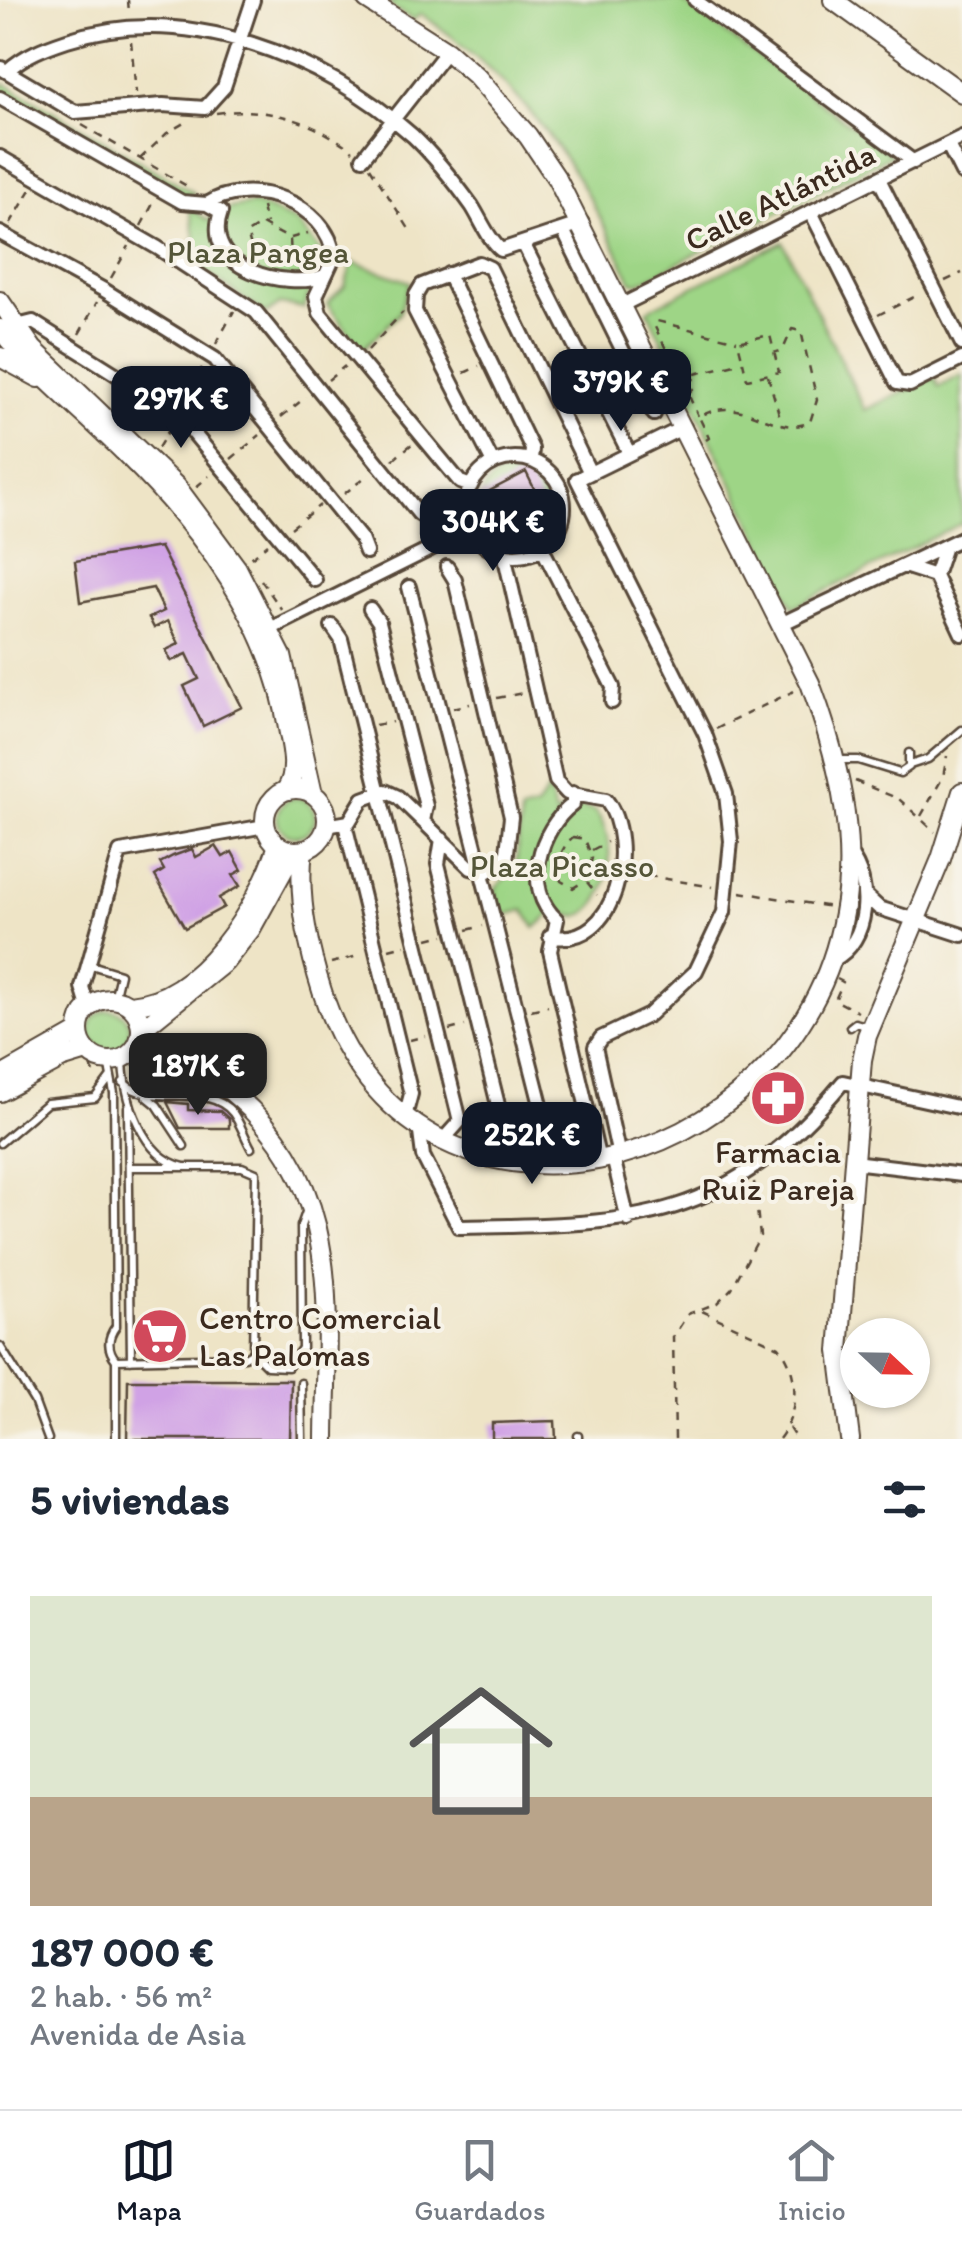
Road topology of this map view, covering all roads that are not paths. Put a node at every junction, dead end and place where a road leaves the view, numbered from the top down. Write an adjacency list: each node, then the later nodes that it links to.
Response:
1 (252, 0): 5 (street)
2 (367, 0): 6 (street)
3 (695, 0): 15 (street)
4 (834, 0): 8 (street)
5 (241, 40): 7 (street); 7 (street); 10 (street)
6 (447, 51): 10 (street); 20 (street)
7 (4, 69)
8 (962, 93)
9 (0, 98): 18 (street)
10 (392, 120): 14 (street); 23 (street)
11 (962, 137): 12 (street, Calle Atlántida)
12 (948, 144): 15 (street, Calle Atlántida); 16 (street)
13 (0, 156): 42 (street)
14 (363, 158)
15 (914, 162): 17 (street, Calle Atlántida)
16 (962, 173)
17 (879, 179): 19 (street, Calle Atlántida); 29 (street)
18 (207, 204): 25 (street); 25 (street)
19 (811, 212): 27 (street, Calle Atlántida); 31 (street)
20 (582, 223): 21 (street); 27 (street)
21 (564, 230): 23 (street); 33 (street)
22 (2, 233): 47 (street)
23 (524, 245): 35 (street)
24 (448, 274): 36 (street); 37 (street); 39 (street)
25 (328, 275): 40 (street)
26 (0, 301): 28 (street)
27 (622, 305): 34 (street)
28 (8, 328): 32 (street); 52 (street); 57 (street)
29 (962, 344)
30 (0, 357): 32 (street)
31 (962, 359)
32 (43, 380): 64 (street)
33 (654, 414)
34 (692, 422): 35 (street); 55 (street)
35 (629, 453): 39 (street)
36 (531, 460): 37 (street); 38 (street)
37 (493, 463): 40 (street)
38 (548, 470): 39 (street); 41 (street)
39 (584, 476): 41 (street); 106 (street)
40 (471, 486): 43 (street)
41 (564, 513): 46 (street)
42 (432, 521)
43 (472, 529): 48 (street); 57 (street)
44 (962, 538): 45 (street)
45 (945, 546): 49 (street); 51 (street)
46 (542, 548): 48 (street); 59 (street)
47 (366, 552)
48 (504, 554): 67 (street)
49 (904, 566): 51 (street); 55 (street)
50 (448, 567): 75 (street)
51 (935, 576): 58 (street)
52 (315, 580)
53 (409, 587): 75 (street)
54 (370, 609): 69 (street)
55 (780, 624): 63 (street)
56 (332, 626): 65 (street)
57 (270, 629): 68 (street)
58 (962, 634)
59 (612, 702)
60 (960, 733): 62 (lane)
61 (909, 753): 62 (lane)
62 (910, 765): 63 (lane)
63 (838, 768): 74 (street)
64 (286, 790): 68 (street); 71 (street)
65 (378, 792): 69 (street); 70 (street); 102 (street)
66 (962, 792): 81 (street)
67 (572, 793): 83 (street); 83 (street)
68 (312, 794): 70 (street)
69 (423, 821): 72 (street)
70 (336, 825): 73 (street); 101 (street)
71 (265, 826): 73 (street); 84 (street)
72 (442, 839): 75 (street); 107 (street)
73 (291, 848): 76 (street); 78 (street); 86 (street)
74 (847, 850): 77 (street); 85 (street)
75 (483, 872): 109 (street)
76 (275, 886): 78 (street); 91 (street)
77 (864, 892): 79 (street); 80 (street)
78 (303, 900): 101 (street)
79 (879, 908): 80 (street); 81 (street)
80 (862, 918): 85 (street)
81 (914, 920): 82 (street); 88 (street)
82 (962, 935)
83 (550, 936): 106 (street)
84 (88, 964): 86 (lane); 87 (street)
85 (830, 967): 106 (street)
86 (122, 1002): 87 (street); 91 (street)
87 (88, 1007): 90 (street)
88 (872, 1024): 89 (lane); 96 (street)
89 (850, 1027)
90 (79, 1032): 92 (street); 94 (street)
91 (140, 1036): 93 (street); 115 (street)
92 (86, 1051): 93 (street); 97 (street)
93 (114, 1065): 95 (lane); 103 (lane); 113 (lane)
94 (0, 1078)
95 (123, 1082): 98 (lane); 99 (lane)
96 (859, 1083): 100 (street); 108 (street); 116 (street)
97 (0, 1092)
98 (140, 1094): 104 (lane); 105 (lane)
99 (128, 1107): 110 (lane); 111 (lane)
100 (962, 1108)
101 (412, 1119): 102 (street); 116 (street)
102 (443, 1140): 107 (street)
103 (0, 1143)
104 (184, 1146)
105 (251, 1148)
106 (610, 1157): 109 (street); 116 (street)
107 (512, 1162): 109 (street)
108 (853, 1162): 112 (street); 128 (street)
109 (556, 1164)
110 (130, 1168): 111 (lane); 114 (lane)
111 (185, 1168): 120 (lane)
112 (962, 1175)
113 (115, 1196): 114 (lane); 117 (lane)
114 (130, 1196): 118 (lane)
115 (310, 1202): 120 (lane); 127 (street)
116 (628, 1220)
117 (116, 1282): 118 (lane); 121 (lane)
118 (130, 1282): 122 (lane)
119 (0, 1346): 124 (lane)
120 (253, 1352): 122 (lane)
121 (116, 1360): 122 (lane); 125 (lane)
122 (130, 1360)
123 (301, 1383): 126 (lane)
124 (48, 1439)
125 (116, 1439)
126 (302, 1439)
127 (325, 1439)
128 (850, 1439)

